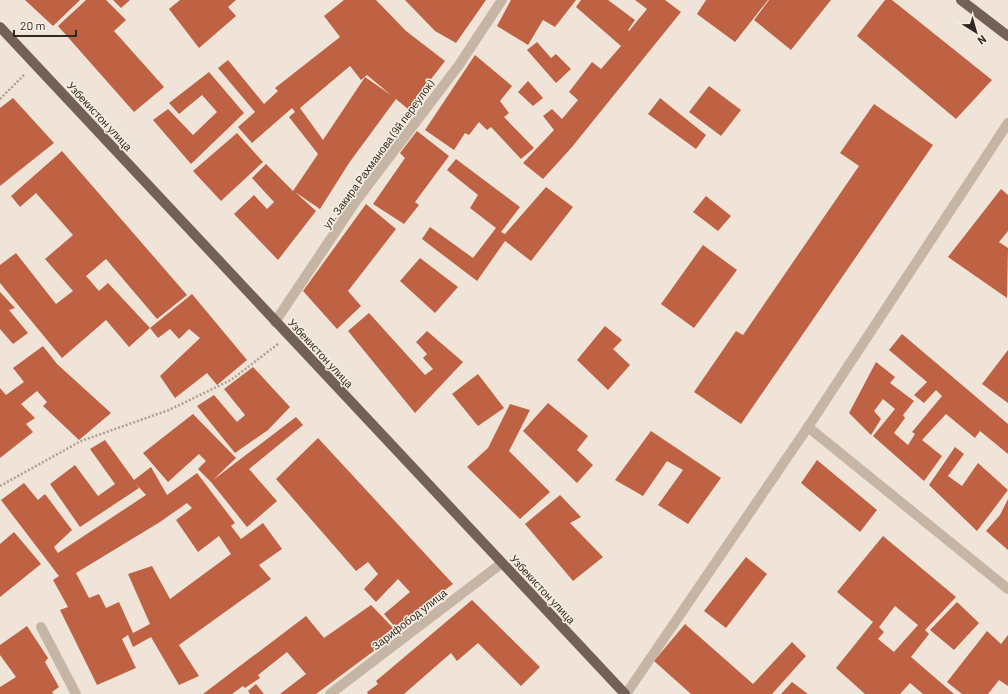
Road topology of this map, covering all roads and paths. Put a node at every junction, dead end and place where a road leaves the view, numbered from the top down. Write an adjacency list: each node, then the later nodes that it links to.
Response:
1 (502, 0): 8 (street, ул. Закира Рахманова (9й переулок))
2 (961, 0): 4 (main road)
3 (0, 27): 5 (main road, Узбекистон улица)
4 (1008, 36)
5 (35, 63): 6 (path); 8 (main road, Узбекистон улица)
6 (0, 99)
7 (1008, 123): 10 (street)
8 (275, 322): 9 (main road, Узбекистон улица)
9 (288, 336): 11 (path); 12 (main road, Узбекистон улица)
10 (808, 427): 13 (street); 17 (street)
11 (0, 486)
12 (502, 562): 16 (street, Зарифобод улица); 17 (main road, Узбекистон улица)
13 (1008, 589)
14 (41, 627): 15 (street)
15 (76, 694)
16 (330, 694)
17 (626, 694)

